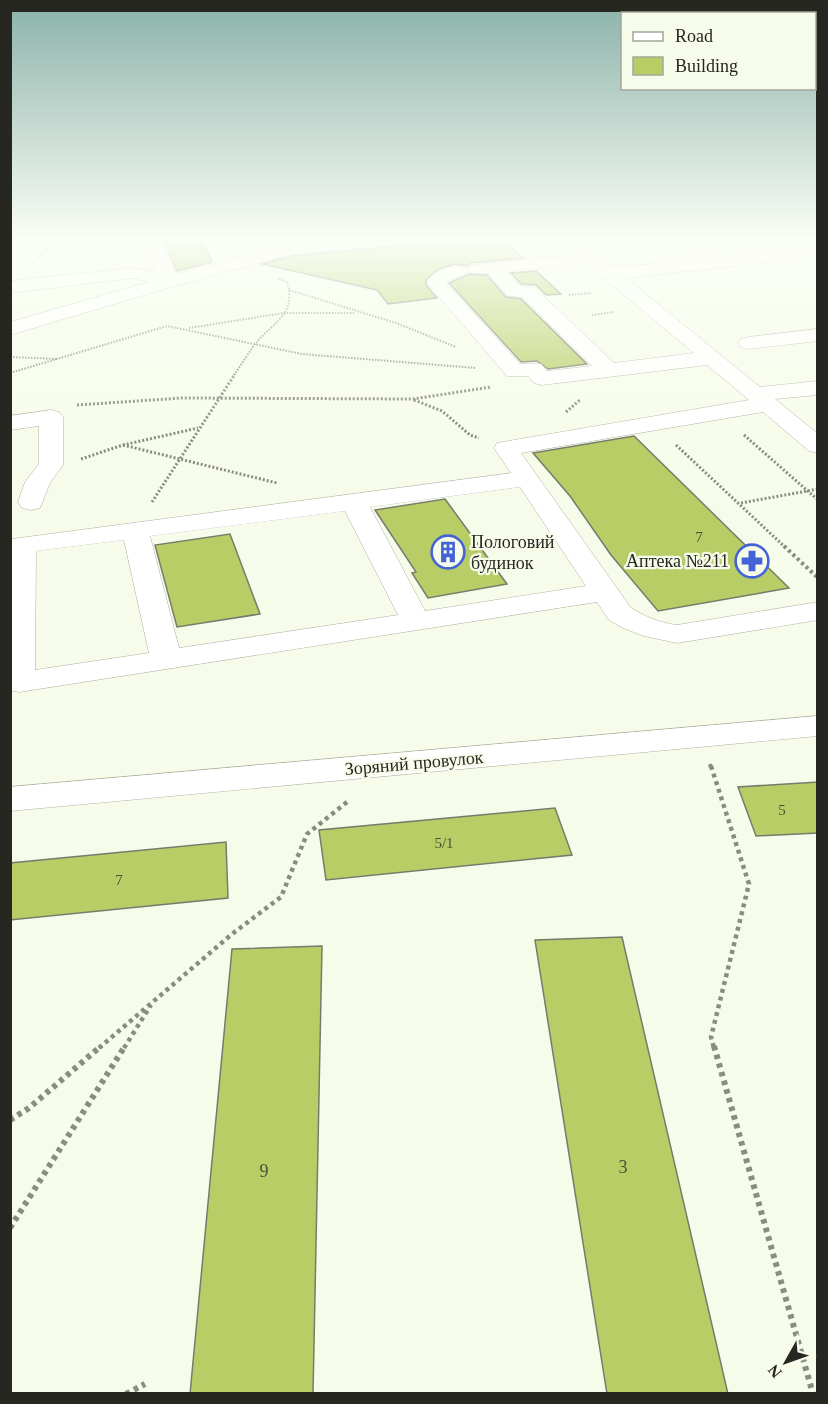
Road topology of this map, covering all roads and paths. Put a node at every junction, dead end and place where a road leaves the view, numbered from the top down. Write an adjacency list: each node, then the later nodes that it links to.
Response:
1 (94, 305): 11 (street)
2 (287, 305): 8 (path)
3 (336, 305): 9 (path)
4 (455, 305): 21 (street)
5 (542, 305): 10 (street)
6 (646, 305): 18 (street)
7 (624, 311): 10 (path)
8 (284, 313): 9 (path); 12 (path); 14 (path)
9 (358, 313): 16 (path)
10 (558, 320): 20 (street)
11 (10, 329)
12 (185, 329): 14 (path); 19 (path)
13 (818, 335): 15 (street)
14 (256, 343): 21 (path); 25 (path)
15 (748, 344)
16 (461, 349)
17 (11, 356): 19 (path)
18 (709, 358): 20 (street); 27 (street)
19 (64, 359): 22 (path)
20 (609, 370): 23 (street)
21 (515, 371): 23 (street)
22 (10, 373)
23 (542, 378): 26 (path)
24 (818, 388): 27 (street)
25 (218, 399): 26 (path); 28 (path); 31 (path)
26 (413, 399): 34 (path)
27 (761, 399): 30 (street); 33 (street)
28 (68, 406)
29 (10, 423): 36 (street)
30 (653, 423): 34 (street); 42 (path)
31 (198, 428): 32 (path); 35 (path)
32 (123, 446): 35 (path); 36 (path)
33 (818, 446)
34 (506, 448): 37 (street)
35 (179, 459): 38 (path); 43 (path)
36 (47, 471): 41 (street)
37 (527, 479): 40 (street); 46 (street)
38 (277, 483)
39 (818, 489): 42 (path)
40 (354, 502): 43 (street); 48 (street)
41 (21, 503): 44 (street)
42 (740, 503): 45 (path)
43 (135, 530): 44 (street); 49 (street)
44 (21, 556): 50 (street)
45 (818, 578)
46 (605, 592): 47 (street); 48 (street)
47 (818, 611)
48 (416, 621): 49 (street)
49 (166, 659): 50 (street)
50 (15, 683)
51 (818, 726): 52 (street, Зоряний провулок)
52 (701, 738): 53 (street, Зоряний провулок); 60 (path)
53 (10, 800)
54 (347, 802): 55 (path)
55 (153, 1002): 56 (path); 57 (path)
56 (10, 1120)
57 (10, 1228)
58 (145, 1384): 59 (path)
59 (126, 1394)
60 (813, 1394)

